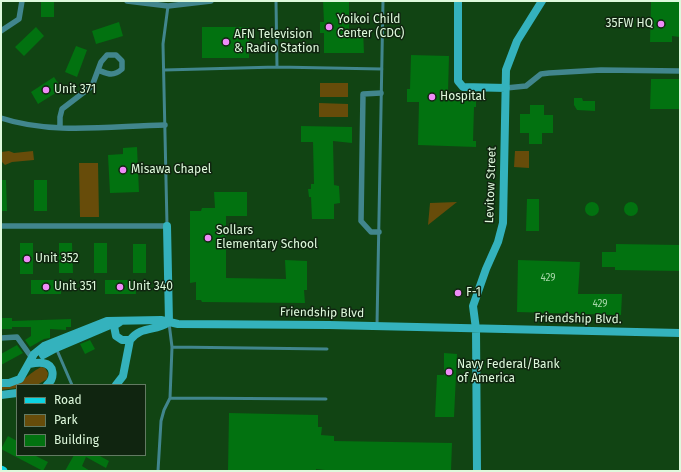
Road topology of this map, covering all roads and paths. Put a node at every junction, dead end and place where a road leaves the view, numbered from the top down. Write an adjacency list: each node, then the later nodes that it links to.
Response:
1 (22, 1): 9 (street)
2 (127, 1): 8 (street)
3 (211, 1): 8 (street)
4 (276, 1): 10 (lane)
5 (383, 1): 11 (lane)
6 (458, 1): 15 (street)
7 (542, 1): 15 (street, Levitow Street)
8 (168, 6): 13 (lane)
9 (1, 31)
10 (277, 67): 11 (lane); 13 (lane)
11 (382, 69): 16 (lane)
12 (98, 70): 12 (street); 19 (street)
13 (164, 70): 18 (lane)
14 (680, 71): 15 (street)
15 (506, 88): 26 (street, Levitow Street)
16 (381, 93): 22 (lane); 22 (street)
17 (1, 118): 19 (street)
18 (165, 125): 19 (street); 21 (lane)
19 (60, 128)
20 (1, 226): 21 (street)
21 (167, 226): 24 (street)
22 (379, 232): 25 (lane)
23 (120, 322): 24 (street, Friendship Blvd); 29 (street); 30 (street); 30 (street)
24 (169, 322): 25 (street, Friendship Blvd); 29 (street); 31 (lane)
25 (377, 326): 26 (street, Friendship Blvd)
26 (476, 328): 27 (street, Friendship Blvd.); 44 (street, Levitow Street)
27 (680, 333)
28 (1, 338): 34 (street)
29 (130, 340): 38 (street)
30 (55, 345): 33 (street); 34 (street); 37 (lane)
31 (172, 347): 32 (lane); 41 (lane)
32 (327, 349)
33 (43, 355)
34 (31, 361): 35 (street); 36 (street)
35 (1, 383)
36 (48, 384)
37 (72, 384)
38 (117, 384)
39 (16, 392): 40 (street)
40 (1, 395)
41 (170, 398): 42 (lane); 43 (lane)
42 (326, 399)
43 (158, 471)
44 (477, 471)

